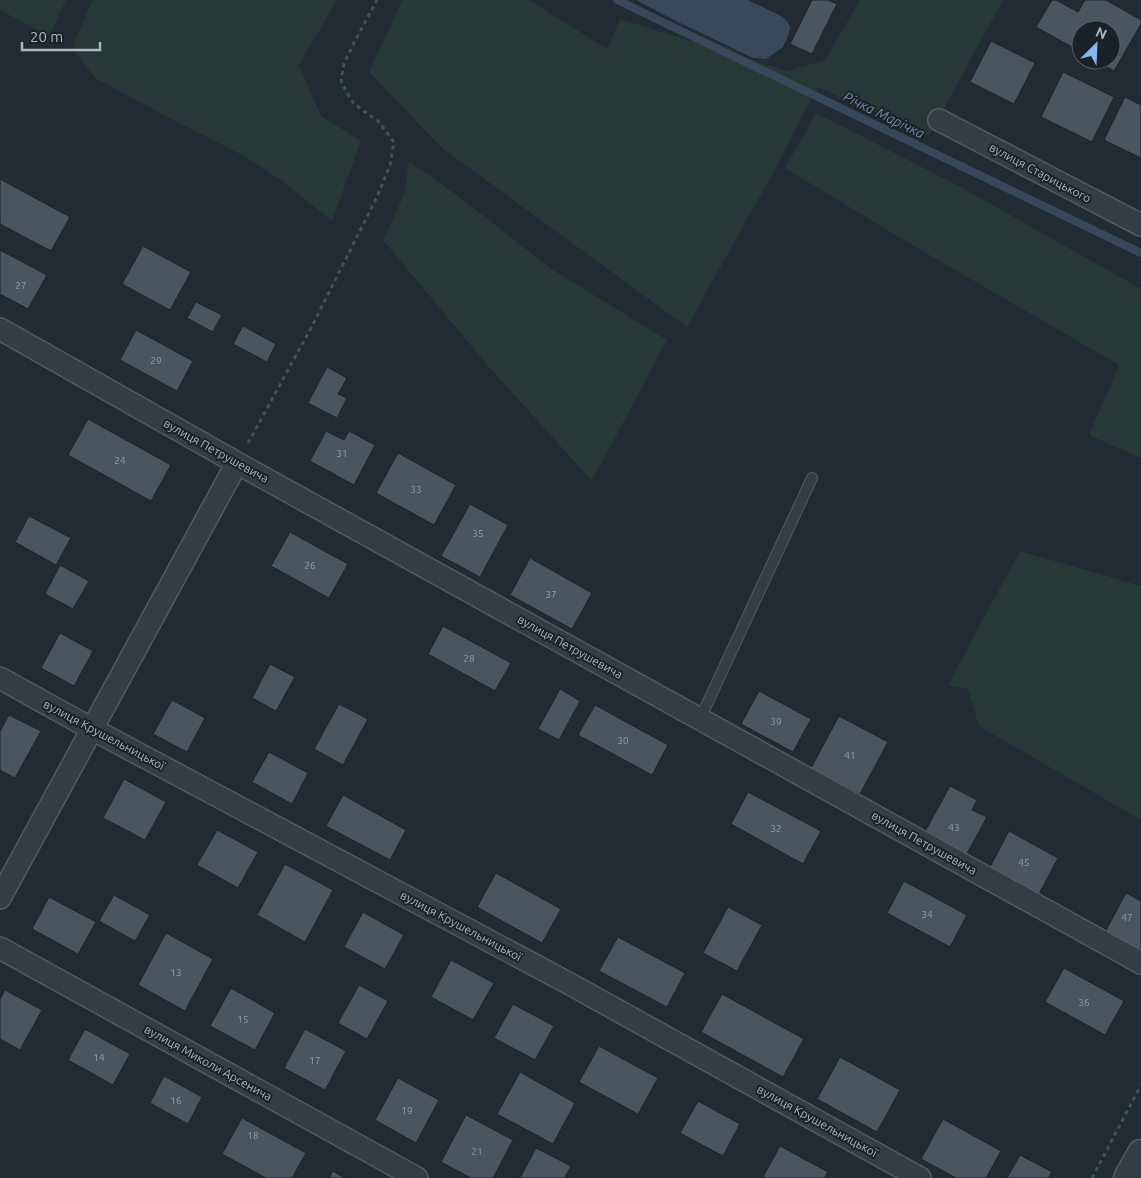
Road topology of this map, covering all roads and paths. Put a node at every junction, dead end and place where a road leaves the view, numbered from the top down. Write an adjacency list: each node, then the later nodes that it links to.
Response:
1 (377, 0): 5 (path)
2 (939, 120): 3 (street, вулиця Старицького)
3 (1141, 225)
4 (0, 330): 5 (street, вулиця Петрушевича)
5 (237, 463): 8 (street, вулиця Петрушевича); 9 (street)
6 (812, 478): 8 (lane)
7 (0, 678): 9 (street, вулиця Крушельницької)
8 (700, 719): 12 (street, вулиця Петрушевича)
9 (92, 729): 10 (street); 16 (street, вулиця Крушельницької)
10 (0, 898)
11 (0, 948): 15 (street, вулиця Миколи Арсенича)
12 (1141, 963)
13 (1141, 1085): 17 (path)
14 (1141, 1153): 18 (street)
15 (417, 1178)
16 (920, 1178)
17 (1092, 1178)
18 (1127, 1178)

